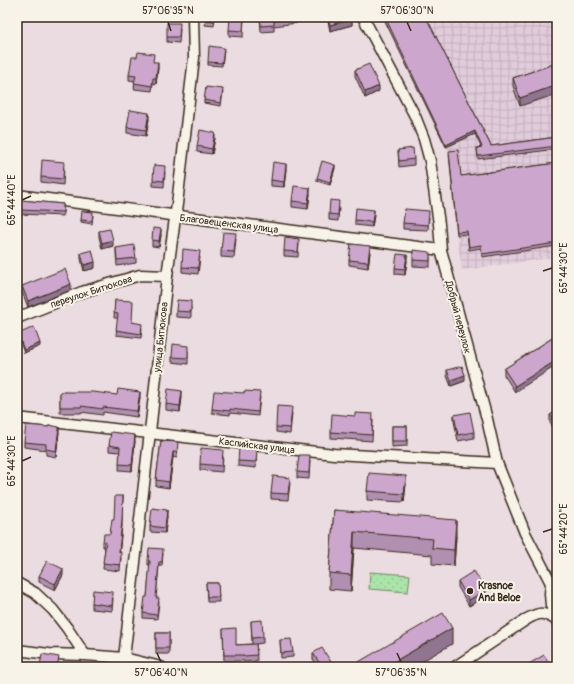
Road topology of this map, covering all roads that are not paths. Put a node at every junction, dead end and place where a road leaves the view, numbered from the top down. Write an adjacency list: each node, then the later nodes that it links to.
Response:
1 (193, 17): 4 (street, улица Битюкова)
2 (363, 17): 5 (street, Добрый переулок)
3 (17, 195): 4 (street, Благовещенская улица)
4 (175, 216): 5 (street, Благовещенская улица); 6 (street, улица Битюкова)
5 (441, 250): 10 (street, Добрый переулок)
6 (167, 276): 7 (street, переулок Битюкова); 9 (street, улица Битюкова)
7 (17, 318)
8 (17, 418): 9 (street, Каспийская улица)
9 (150, 432): 10 (street, Каспийская улица); 15 (street, улица Битюкова)
10 (497, 463): 12 (street, Добрый переулок)
11 (17, 583): 14 (street)
12 (556, 620): 17 (street)
13 (17, 650): 14 (street)
14 (85, 655): 15 (street)
15 (124, 658): 16 (street)
16 (161, 667)
17 (456, 667)

